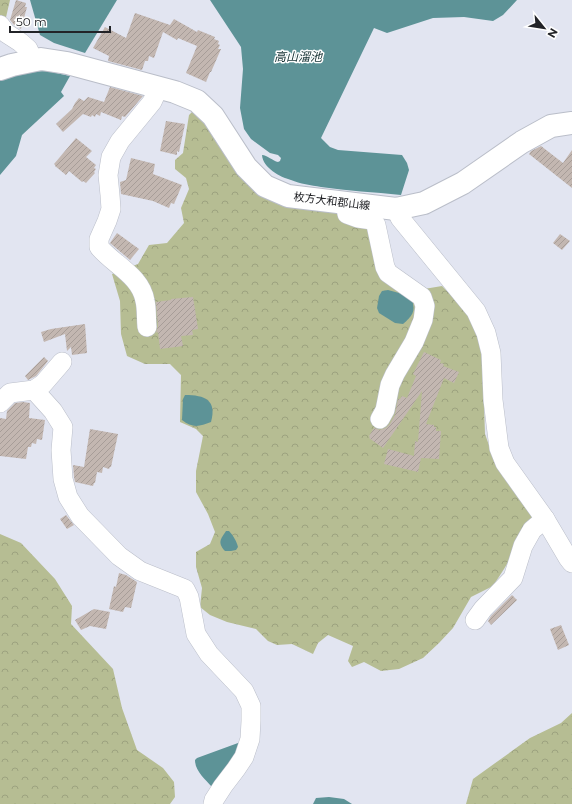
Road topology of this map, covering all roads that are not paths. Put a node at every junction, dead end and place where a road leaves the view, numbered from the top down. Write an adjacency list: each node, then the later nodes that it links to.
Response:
1 (0, 25): 2 (street)
2 (33, 60): 3 (main road, 枚方大和郡山線); 4 (main road, 枚方大和郡山線)
3 (0, 69)
4 (160, 88): 6 (main road, 枚方大和郡山線); 8 (street)
5 (572, 122): 7 (main road, 枚方大和郡山線)
6 (345, 203): 7 (main road, 枚方大和郡山線); 12 (street)
7 (396, 209): 13 (street)
8 (147, 326)
9 (62, 362): 10 (street)
10 (34, 390): 11 (street); 16 (street)
11 (0, 403)
12 (380, 419)
13 (545, 519): 14 (street); 15 (street)
14 (572, 563)
15 (475, 620)
16 (213, 804)

